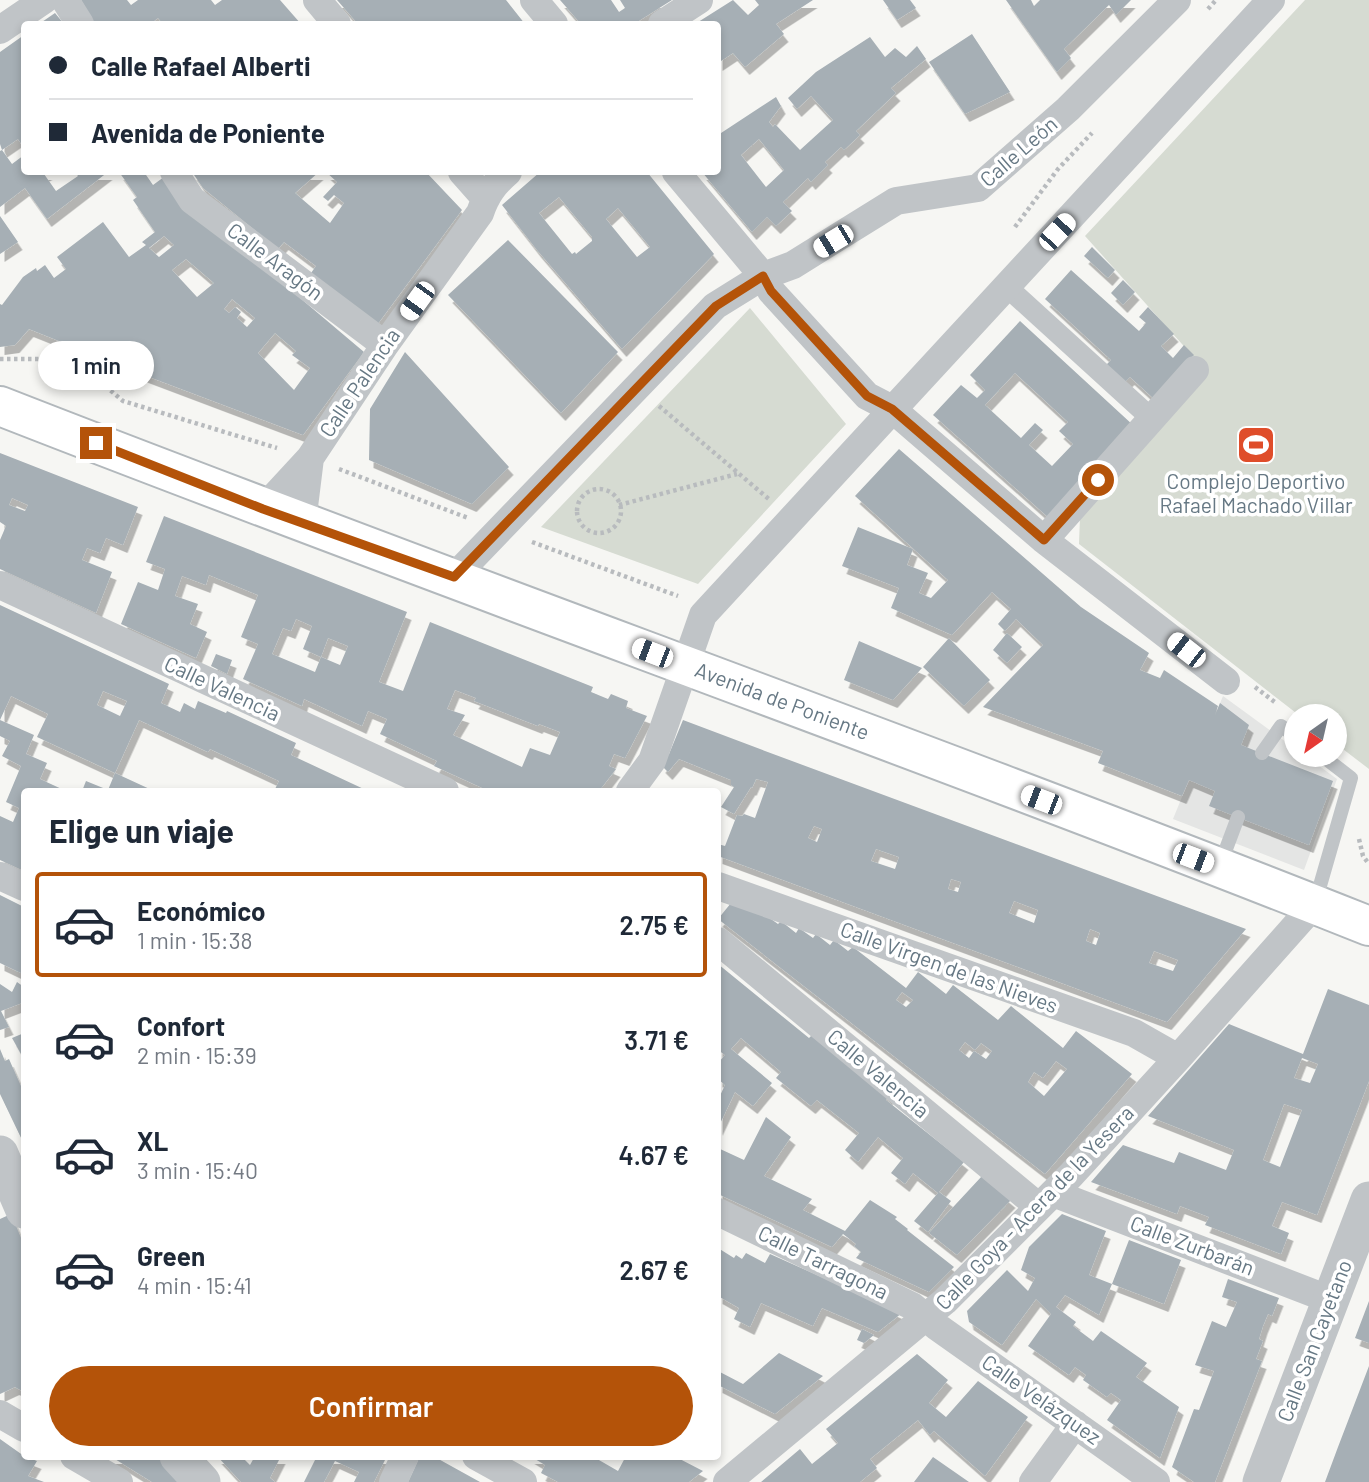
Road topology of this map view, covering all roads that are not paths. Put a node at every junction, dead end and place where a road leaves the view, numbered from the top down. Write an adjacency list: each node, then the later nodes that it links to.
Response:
1 (44, 0): 12 (street)
2 (65, 0): 8 (street)
3 (317, 0): 9 (street)
4 (534, 0): 10 (street)
5 (699, 0): 11 (street)
6 (1177, 0): 18 (street, Calle León)
7 (1270, 0): 19 (street)
8 (78, 21)
9 (334, 21)
10 (552, 21)
11 (667, 21)
12 (0, 30)
13 (176, 175): 20 (street, Calle Aragón)
14 (465, 175): 17 (street)
15 (504, 175): 17 (street, Calle Palencia)
16 (679, 175): 18 (street)
17 (485, 198): 20 (street, Calle Palencia)
18 (763, 276): 23 (street); 29 (street, Calle León)
19 (1006, 286): 23 (street); 24 (street)
20 (385, 345): 25 (street, Calle Palencia)
21 (1195, 370): 24 (street)
22 (0, 406): 26 (main road, Avenida de Poniente)
23 (892, 409): 28 (street); 31 (street)
24 (1152, 419): 28 (street)
25 (310, 458): 26 (street, Calle Palencia); 27 (street, Calle Palencia)
26 (263, 509): 27 (main road, Avenida de Poniente)
27 (302, 523): 29 (main road, Avenida de Poniente)
28 (1044, 540): 32 (street)
29 (454, 577): 31 (main road, Avenida de Poniente)
30 (0, 585): 36 (street, Calle Valencia)
31 (687, 666): 37 (street); 39 (main road, Avenida de Poniente)
32 (1226, 681)
33 (1284, 728): 34 (lane)
34 (1262, 753)
35 (1337, 767): 43 (lane)
36 (439, 788)
37 (632, 788)
38 (1238, 817): 39 (lane)
39 (1219, 868): 43 (main road, Avenida de Poniente)
40 (0, 876): 41 (street)
41 (21, 886)
42 (721, 887): 46 (street, Calle Virgen de las Nieves)
43 (1314, 905): 44 (main road, Avenida de Poniente); 46 (street, Calle Goya - Acera de la Yesera)
44 (1369, 926)
45 (721, 943): 48 (street, Calle Valencia)
46 (1178, 1058): 48 (street, Calle Goya - Acera de la Yesera)
47 (0, 1154): 50 (street)
48 (1046, 1200): 53 (street, Calle Zurbarán); 54 (street, Calle Goya - Acera de la Yesera)
49 (1369, 1200): 52 (street, Calle San Cayetano)
50 (21, 1203)
51 (721, 1213): 54 (street, Calle Tarragona)
52 (1358, 1262): 53 (street, Calle San Cayetano)
53 (1331, 1300): 70 (street, Calle San Cayetano)
54 (927, 1319): 56 (street, Calle Velázquez); 67 (street, Calle Goya - Acera de la Yesera)
55 (0, 1414): 57 (street)
56 (1075, 1424): 62 (street, Calle Velázquez); 68 (street)
57 (21, 1426)
58 (81, 1460): 63 (street)
59 (182, 1460): 64 (street)
60 (403, 1460): 65 (street)
61 (483, 1460): 66 (street)
62 (1122, 1472): 69 (street, Calle Velázquez)
63 (119, 1482)
64 (202, 1482)
65 (393, 1482)
66 (523, 1482)
67 (727, 1482)
68 (1034, 1482)
69 (1156, 1482)
70 (1261, 1482)

